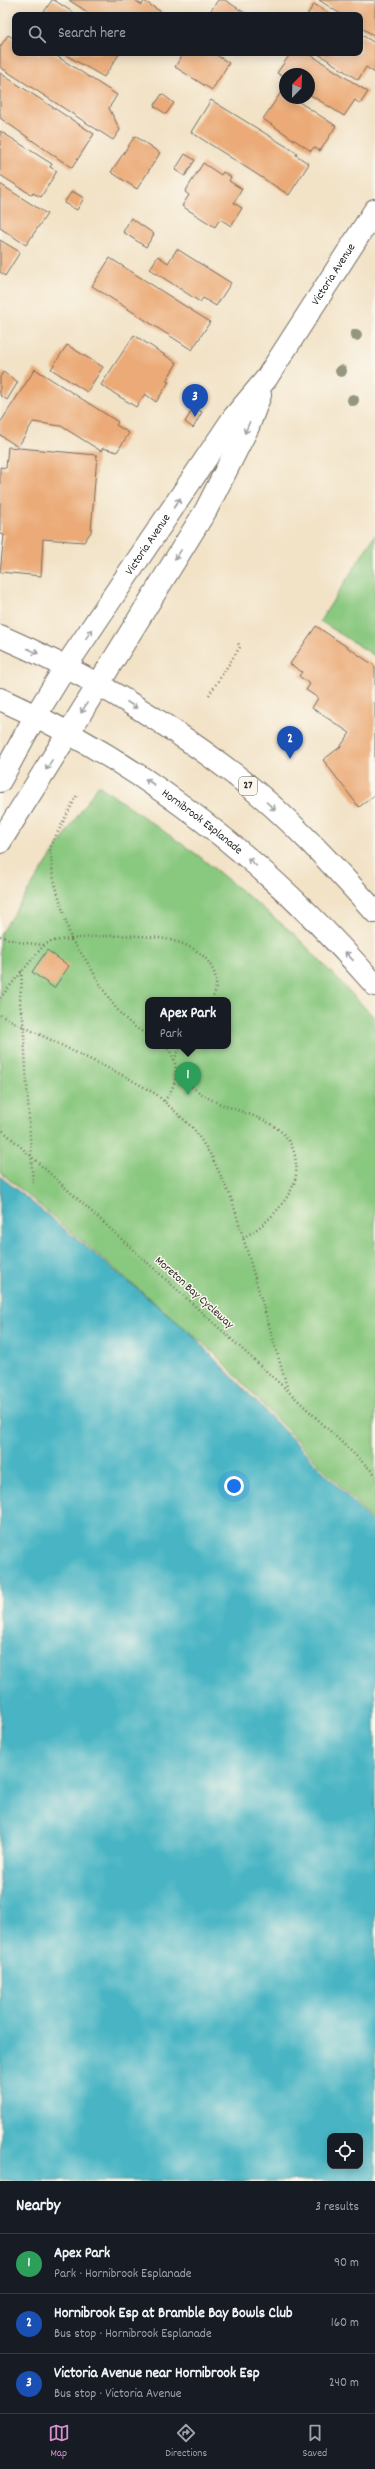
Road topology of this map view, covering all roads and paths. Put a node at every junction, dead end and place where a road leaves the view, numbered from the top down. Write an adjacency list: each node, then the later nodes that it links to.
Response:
1 (375, 210): 2 (main road, Victoria Avenue)
2 (266, 379): 5 (main road, Victoria Avenue, one-way to 2); 6 (main road, Victoria Avenue, one-way to 6)
3 (0, 636): 5 (main road, 27, one-way to 5)
4 (236, 641): 7 (path)
5 (66, 666): 6 (main road, 27); 9 (main road, Victoria Avenue)
6 (99, 684): 10 (main road, Victoria Avenue, one-way to 10); 14 (main road, 27, one-way to 14)
7 (209, 695)
8 (0, 699): 9 (main road, Hornibrook Esplanade)
9 (36, 715): 10 (main road, Hornibrook Esplanade); 11 (main road, Victoria Avenue)
10 (69, 732): 13 (main road, Victoria Avenue, one-way to 13); 19 (main road, Hornibrook Esplanade, one-way to 10)
11 (0, 781)
12 (77, 795): 16 (path)
13 (0, 842)
14 (375, 912)
15 (0, 936): 17 (path)
16 (71, 940): 17 (path); 20 (path); 24 (path)
17 (44, 945): 18 (path)
18 (21, 971): 21 (path); 23 (path)
19 (375, 985)
20 (213, 997)
21 (0, 998)
22 (0, 1015): 23 (path)
23 (24, 1026): 29 (path); 31 (path)
24 (145, 1033)
25 (167, 1049): 27 (path)
26 (180, 1049): 27 (path)
27 (174, 1060): 28 (path)
28 (177, 1073): 29 (path); 33 (path)
29 (164, 1101): 33 (path)
30 (0, 1128): 31 (path, Moreton Bay Cycleway)
31 (31, 1157): 32 (path); 34 (path, Moreton Bay Cycleway)
32 (33, 1186)
33 (243, 1238): 34 (path)
34 (288, 1391): 35 (path, Moreton Bay Cycleway)
35 (375, 1474)

